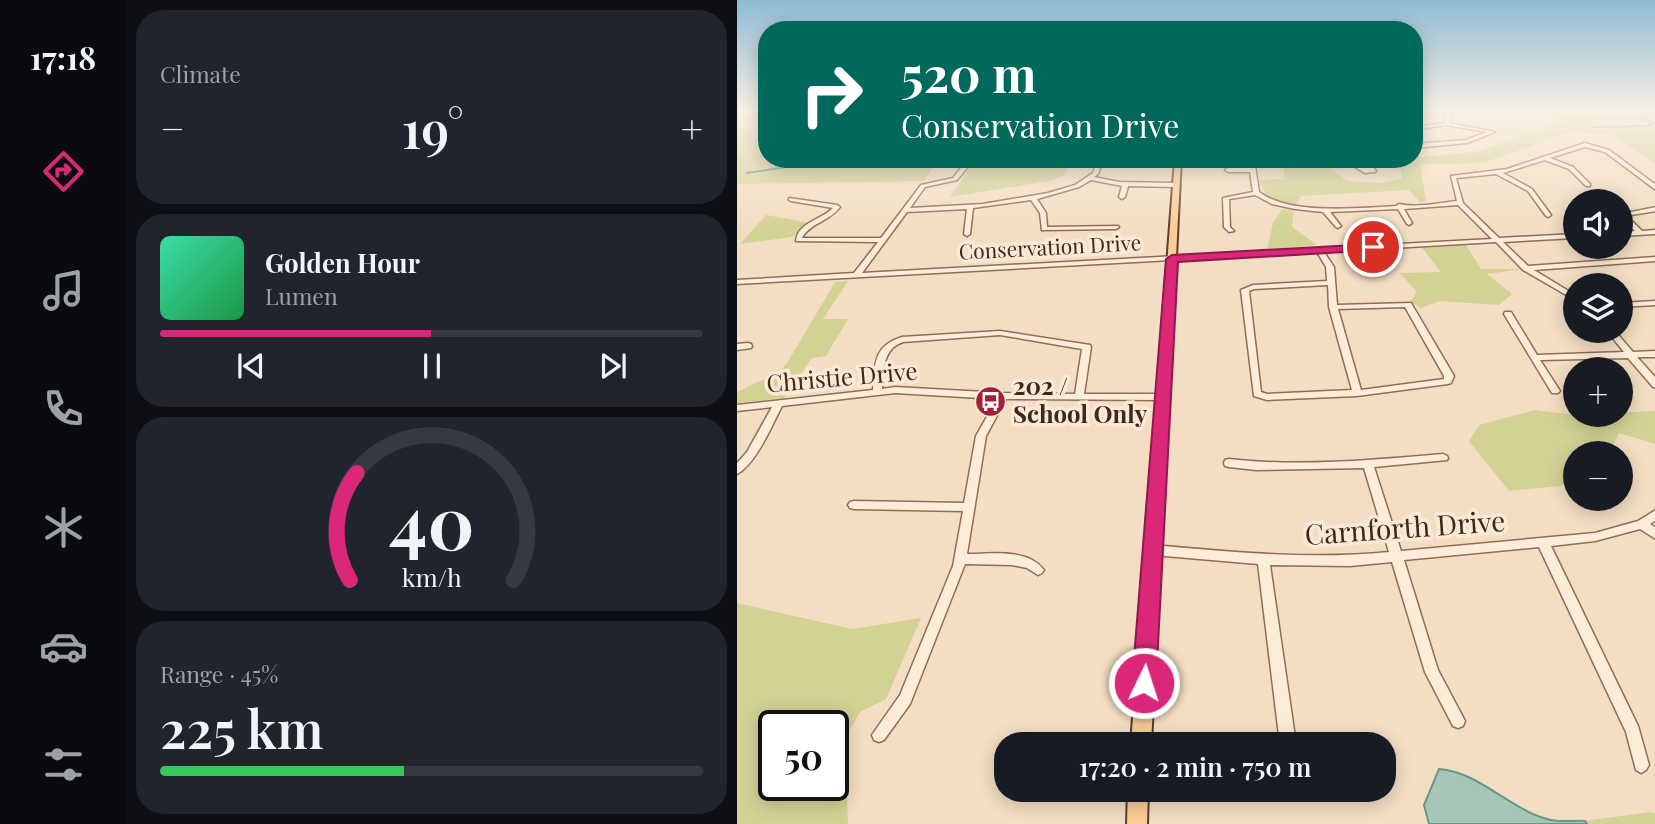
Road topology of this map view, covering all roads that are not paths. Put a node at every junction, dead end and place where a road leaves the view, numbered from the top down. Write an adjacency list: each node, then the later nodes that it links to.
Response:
1 (1567, 150): 3 (street)
2 (1602, 150): 14 (street)
3 (1544, 158): 9 (street); 11 (street)
4 (964, 168): 23 (street)
5 (1100, 168): 10 (street)
6 (1177, 168): 13 (main road)
7 (1228, 170): 8 (street)
8 (1253, 170): 15 (street)
9 (1498, 173): 19 (street); 25 (street)
10 (1093, 179): 12 (street); 16 (street)
11 (1588, 184)
12 (1125, 185): 13 (street); 17 (street)
13 (1176, 185): 38 (main road)
14 (1655, 188)
15 (1256, 193): 24 (street); 29 (street)
16 (1032, 197): 21 (street); 28 (street)
17 (1122, 197)
18 (791, 199): 35 (street)
19 (1460, 203): 20 (street); 36 (street)
20 (1399, 205): 24 (street); 26 (street)
21 (970, 209): 23 (street); 33 (street)
22 (1655, 209): 32 (street)
23 (905, 210): 35 (street)
24 (1325, 210): 27 (street)
25 (1548, 215)
26 (1409, 223)
27 (1338, 226)
28 (1116, 227)
29 (1231, 231)
30 (1655, 232): 32 (street)
31 (1633, 233): 32 (street)
32 (1641, 233)
33 (967, 234)
34 (1563, 237): 36 (street, Conservation Drive)
35 (882, 240): 41 (street)
36 (1498, 240): 37 (street, Conservation Drive); 40 (street)
37 (1320, 251): 38 (street, Conservation Drive); 43 (street)
38 (1172, 259): 41 (street, Conservation Drive); 61 (main road)
39 (1655, 259): 40 (street)
40 (1526, 268): 44 (street)
41 (857, 275): 42 (street, Conservation Drive)
42 (737, 282)
43 (1331, 283): 47 (street); 58 (street)
44 (1563, 291)
45 (1655, 303): 46 (street)
46 (1633, 304)
47 (1333, 307): 58 (street); 58 (street)
48 (1508, 314): 54 (street)
49 (1621, 343): 53 (street)
50 (748, 346): 51 (street)
51 (737, 347)
52 (1655, 354): 53 (street)
53 (1632, 356): 54 (street); 55 (street)
54 (1534, 358): 57 (street)
55 (1655, 385)
56 (877, 391): 59 (street, Christie Drive); 60 (street); 62 (street, Christie Drive)
57 (1555, 391)
58 (1357, 393)
59 (1003, 396): 60 (street, Christie Drive); 69 (street)
60 (1079, 397): 61 (street, Christie Drive)
61 (1162, 397): 74 (main road)
62 (777, 405): 63 (street, Christie Drive); 67 (street)
63 (737, 408)
64 (1443, 458): 66 (street)
65 (1229, 463): 66 (street)
66 (1368, 464): 75 (street)
67 (737, 471)
68 (854, 505): 69 (street)
69 (969, 507): 76 (street)
70 (1655, 514): 71 (street, Carnforth Drive)
71 (1642, 524): 72 (street); 73 (street, Carnforth Drive)
72 (1655, 536)
73 (1543, 542): 75 (street, Carnforth Drive); 83 (street)
74 (1153, 550): 77 (street, Carnforth Drive); 80 (main road)
75 (1396, 557): 77 (street, Carnforth Drive); 79 (street)
76 (962, 559): 78 (street); 82 (street)
77 (1263, 560): 81 (street)
78 (1038, 570)
79 (1457, 721)
80 (1142, 732)
81 (1286, 732)
82 (879, 735)
83 (1641, 765)
84 (1138, 802): 85 (main road)
85 (1137, 824)

